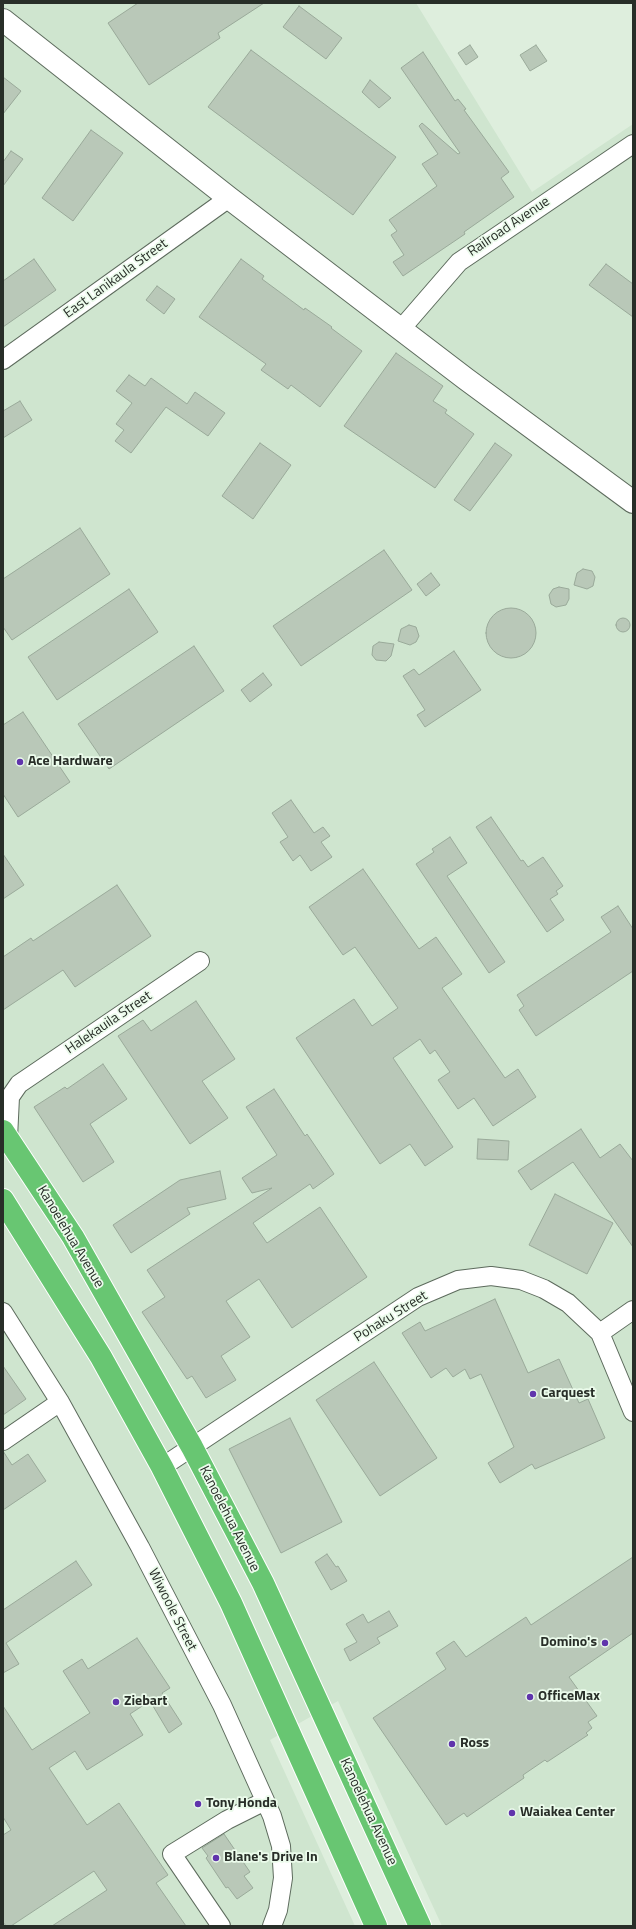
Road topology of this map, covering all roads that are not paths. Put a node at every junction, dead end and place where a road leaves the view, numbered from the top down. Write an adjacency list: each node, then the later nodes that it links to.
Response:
1 (3, 20): 3 (street)
2 (633, 144): 4 (street, Railroad Avenue)
3 (229, 198): 4 (street); 5 (street, East Lanikaula Street)
4 (401, 329): 6 (street)
5 (3, 360)
6 (633, 502)
7 (200, 961): 8 (street, Halekauila Street)
8 (11, 1086): 9 (street, Halekauila Street)
9 (6, 1134): 17 (highway, Kanoelehua Avenue)
10 (3, 1200): 18 (highway)
11 (633, 1310): 13 (street)
12 (3, 1312): 14 (street, Wiwoole Street)
13 (600, 1333): 15 (street, Pohaku Street); 17 (street, Pohaku Street)
14 (60, 1402): 16 (street); 19 (street, Wiwoole Street)
15 (633, 1412)
16 (3, 1441)
17 (192, 1447): 18 (street, Pohaku Street); 23 (highway, Kanoelehua Avenue)
18 (162, 1467): 22 (highway)
19 (265, 1801): 20 (street); 21 (street, Wiwoole Street)
20 (221, 1926)
21 (272, 1926)
22 (376, 1926)
23 (420, 1926)

